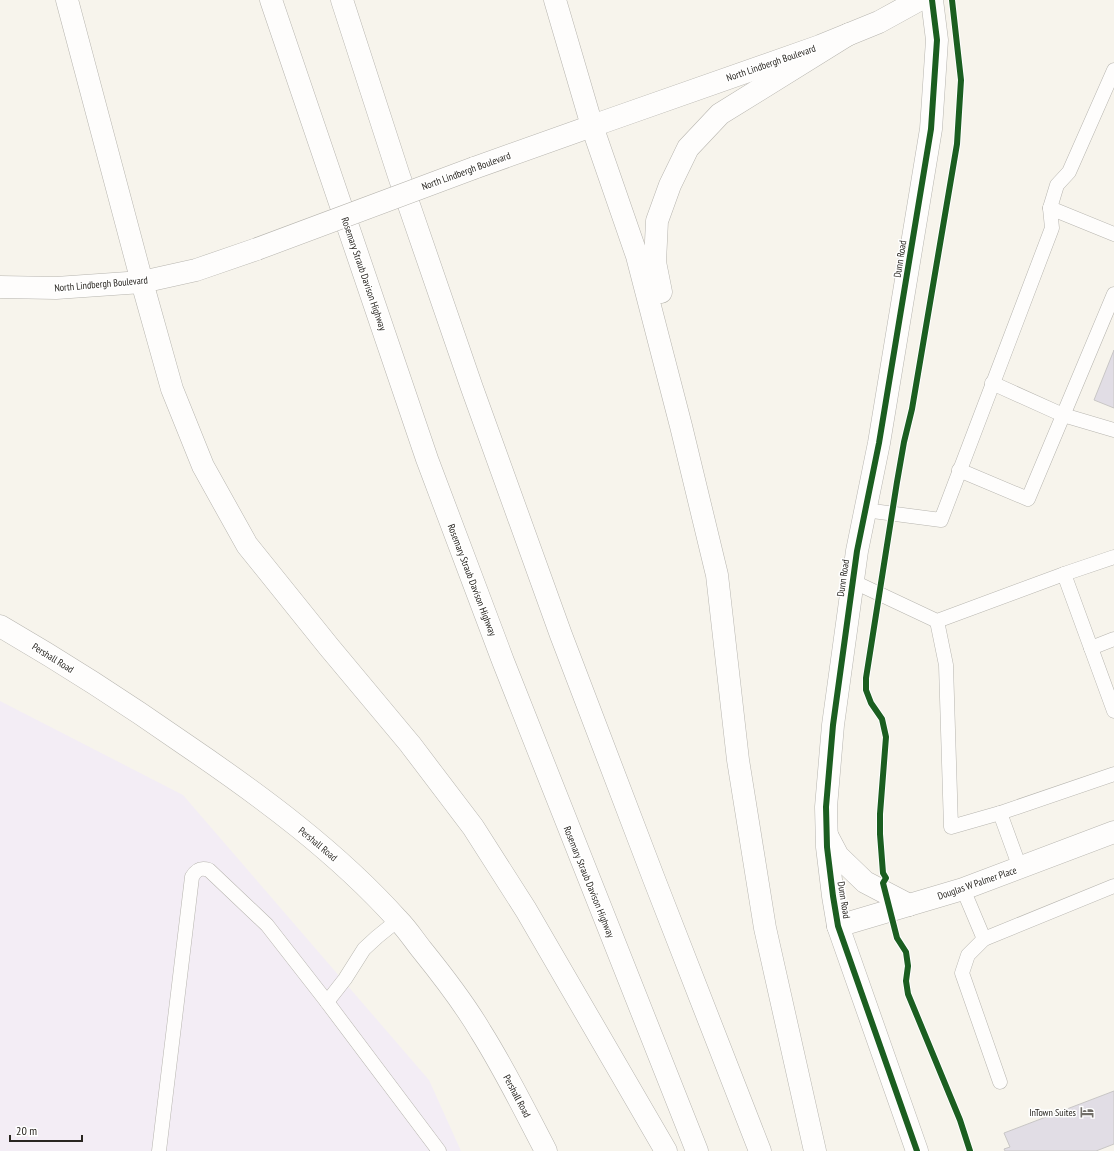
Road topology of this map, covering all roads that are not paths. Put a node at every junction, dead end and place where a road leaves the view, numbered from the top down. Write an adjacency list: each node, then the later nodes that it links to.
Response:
1 (67, 0): 12 (main road)
2 (271, 0): 46 (main road, Rosemary Straub Davison Highway)
3 (342, 0): 47 (main road)
4 (555, 0): 9 (main road)
5 (919, 0): 7 (main road, North Lindbergh Boulevard)
6 (932, 0): 20 (main road, Dunn Road)
7 (849, 34): 9 (main road, North Lindbergh Boulevard); 17 (main road)
8 (1114, 70): 10 (lane)
9 (592, 126): 12 (main road, North Lindbergh Boulevard, bridge); 17 (main road)
10 (1050, 208): 11 (lane); 15 (lane)
11 (1114, 234)
12 (142, 282): 13 (main road, North Lindbergh Boulevard); 45 (main road)
13 (0, 287)
14 (1114, 294): 16 (lane)
15 (992, 383): 16 (lane); 19 (lane)
16 (1063, 415): 18 (lane); 19 (lane)
17 (681, 426): 48 (main road)
18 (1114, 430)
19 (959, 470): 20 (lane)
20 (865, 510): 23 (main road, Dunn Road)
21 (1114, 557): 22 (lane)
22 (1064, 574): 24 (lane); 27 (lane)
23 (852, 581): 24 (lane); 32 (main road, Dunn Road)
24 (938, 621): 30 (lane)
25 (0, 626): 37 (main road, Pershall Road)
26 (1114, 639): 27 (lane)
27 (1091, 648): 28 (lane)
28 (1114, 711)
29 (1114, 774): 30 (lane)
30 (1000, 814): 33 (lane)
31 (1114, 832): 33 (main road, Douglas W Palmer Place)
32 (827, 835): 36 (main road); 38 (main road, Dunn Road)
33 (1020, 868): 35 (main road, Douglas W Palmer Place)
34 (1114, 886): 39 (lane)
35 (963, 890): 36 (main road, Douglas W Palmer Place); 39 (lane)
36 (909, 905): 38 (main road, Douglas W Palmer Place)
37 (398, 920): 40 (lane); 44 (main road, Pershall Road)
38 (838, 926): 49 (main road, Dunn Road)
39 (984, 939): 41 (lane)
40 (328, 1002): 42 (lane); 43 (lane)
41 (1000, 1082)
42 (159, 1151)
43 (439, 1151)
44 (546, 1151)
45 (666, 1151)
46 (697, 1151)
47 (760, 1151)
48 (815, 1151)
49 (916, 1151)

